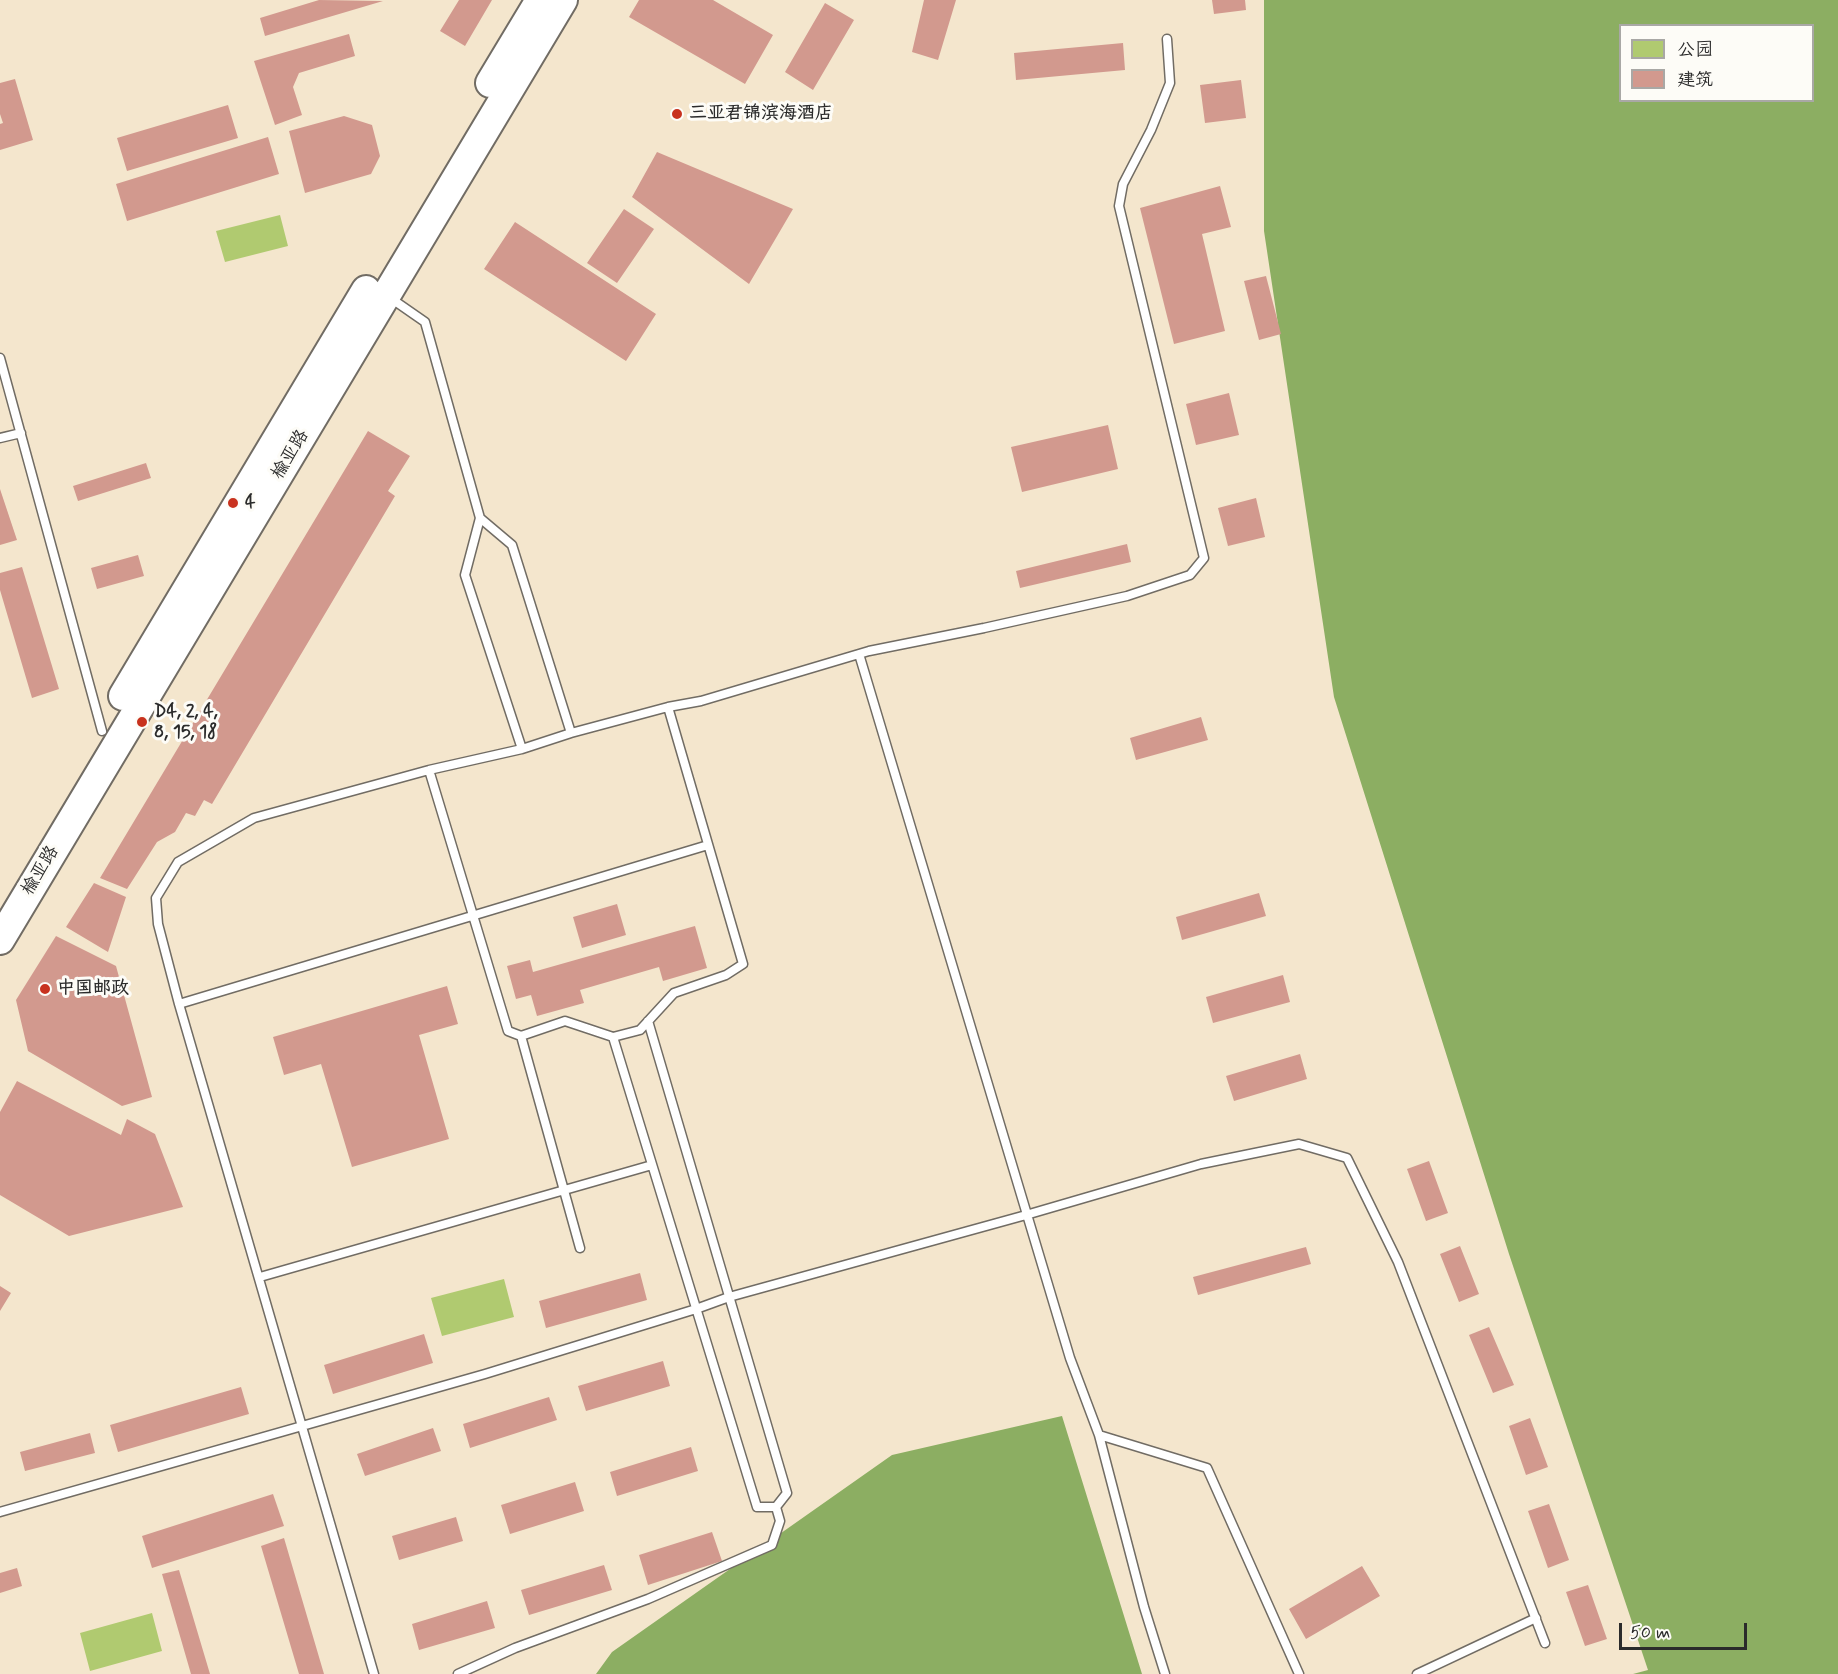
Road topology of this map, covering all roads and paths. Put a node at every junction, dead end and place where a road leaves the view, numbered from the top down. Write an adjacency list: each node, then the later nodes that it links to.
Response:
1 (540, 0): 11 (highway, 榆亚路)
2 (563, 0): 4 (highway, 榆亚路)
3 (1167, 39): 9 (lane)
4 (386, 295): 8 (lane); 18 (highway, 榆亚路)
5 (0, 358): 6 (lane)
6 (21, 433): 7 (lane); 11 (lane)
7 (0, 438)
8 (480, 518): 12 (lane); 13 (lane)
9 (859, 654): 10 (lane); 25 (lane)
10 (668, 707): 12 (lane); 15 (lane)
11 (102, 731): 16 (highway, 榆亚路)
12 (571, 733): 13 (lane)
13 (522, 749): 14 (lane)
14 (429, 770): 17 (lane); 19 (lane)
15 (708, 845): 17 (lane); 20 (lane)
16 (0, 902)
17 (473, 916): 19 (lane); 21 (lane)
18 (0, 940)
19 (180, 1004): 27 (lane)
20 (648, 1021): 22 (lane); 28 (lane)
21 (521, 1036): 22 (lane); 24 (lane)
22 (613, 1037): 23 (lane)
23 (652, 1165): 24 (lane); 29 (lane)
24 (564, 1190): 26 (lane); 27 (lane)
25 (1026, 1215): 28 (lane); 31 (lane); 34 (lane)
26 (580, 1248)
27 (260, 1277): 30 (lane)
28 (729, 1297): 29 (lane); 32 (lane)
29 (696, 1309): 30 (lane); 32 (lane)
30 (303, 1424): 33 (lane); 36 (lane)
31 (1099, 1435): 38 (lane); 39 (lane)
32 (776, 1508): 37 (lane)
33 (0, 1512)
34 (1536, 1618): 35 (lane); 40 (lane)
35 (1545, 1644)
36 (374, 1674)
37 (458, 1674)
38 (1165, 1674)
39 (1299, 1674)
40 (1417, 1674)

